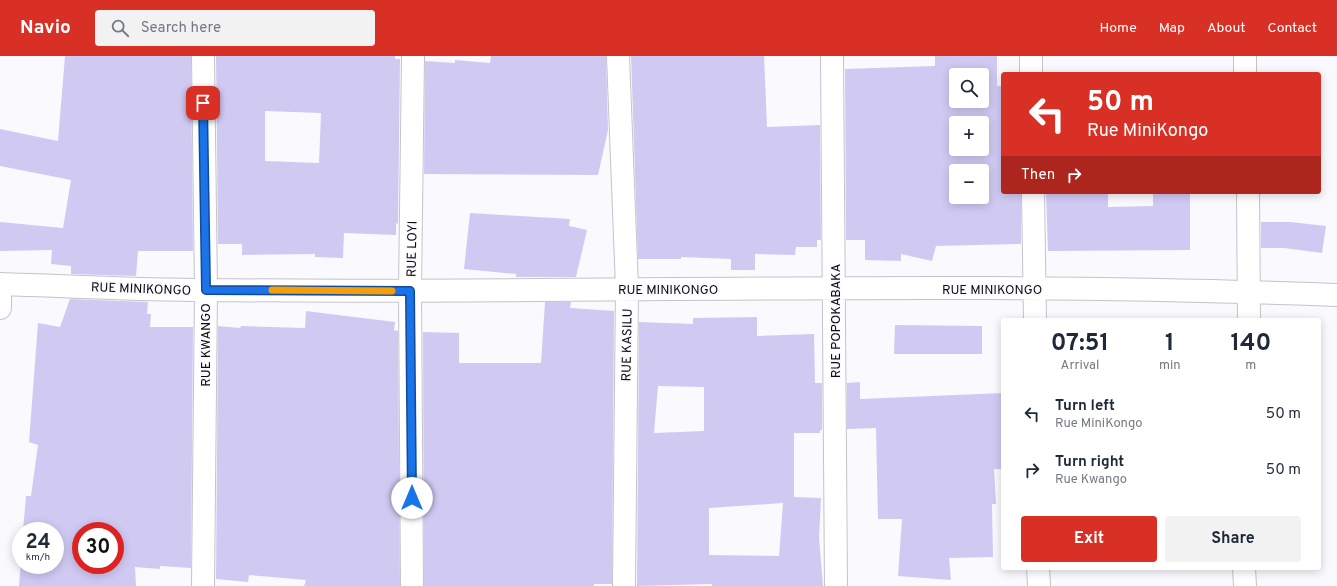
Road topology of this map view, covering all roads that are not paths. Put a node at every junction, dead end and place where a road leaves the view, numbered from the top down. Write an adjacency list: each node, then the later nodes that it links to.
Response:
1 (203, 56): 14 (street, RUE KWANGO)
2 (413, 56): 16 (street, RUE LOYI)
3 (618, 56): 12 (street, RUE KASILU)
4 (832, 56): 15 (street, RUE POPOKABAKA)
5 (1031, 56): 7 (street)
6 (1245, 56): 8 (street)
7 (1031, 72)
8 (1246, 72)
9 (1033, 194): 13 (street)
10 (1248, 194): 17 (street)
11 (0, 284): 14 (street, RUE MINIKONGO); 19 (street)
12 (627, 288): 15 (street, RUE MINIKONGO); 16 (street, RUE MINIKONGO); 26 (street, RUE KASILU)
13 (1034, 288): 15 (street, RUE MINIKONGO); 17 (street, RUE MINIKONGO); 20 (street)
14 (206, 290): 16 (street, RUE MINIKONGO); 24 (street, RUE KWANGO)
15 (834, 290): 27 (street, RUE POPOKABAKA)
16 (410, 291): 25 (street, RUE LOYI)
17 (1250, 292): 18 (street, RUE MINIKONGO); 21 (street)
18 (1337, 295)
19 (0, 308)
20 (1035, 318)
21 (1249, 318)
22 (1038, 570): 28 (street)
23 (1244, 570): 29 (street)
24 (204, 586)
25 (412, 586)
26 (624, 586)
27 (836, 586)
28 (1039, 586)
29 (1244, 586)

